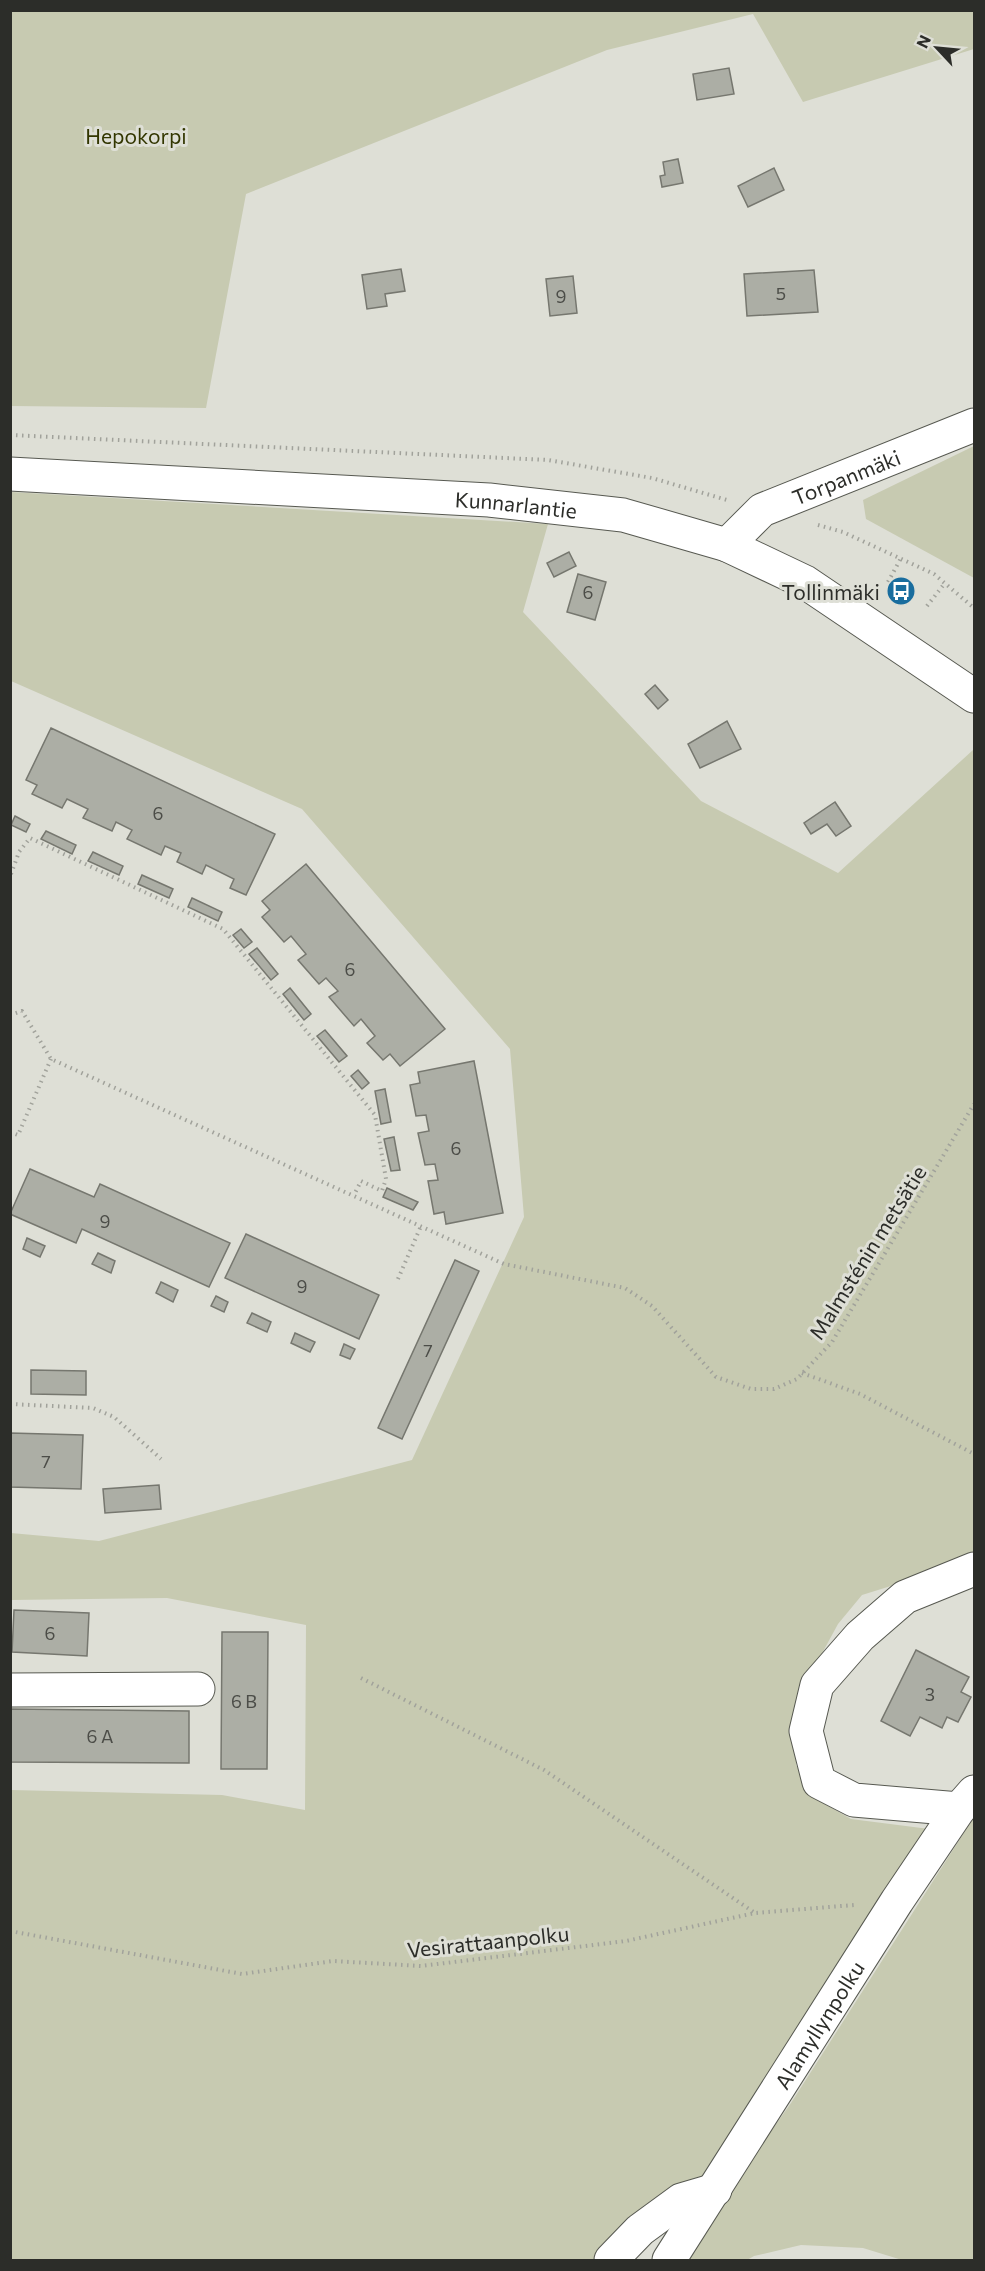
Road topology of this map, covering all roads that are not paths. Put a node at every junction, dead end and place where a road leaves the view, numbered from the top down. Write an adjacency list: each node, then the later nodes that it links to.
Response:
1 (975, 425): 3 (main road, Torpanmäki)
2 (10, 474): 3 (main road, Kunnarlantie)
3 (727, 545): 4 (main road, Kunnarlantie)
4 (975, 696)
5 (975, 1569): 8 (main road)
6 (198, 1689): 7 (main road)
7 (10, 1690)
8 (967, 1800): 9 (main road, Alamyllynpolku)
9 (715, 2190): 10 (main road); 11 (main road, Alamyllynpolku)
10 (611, 2260)
11 (669, 2260)

